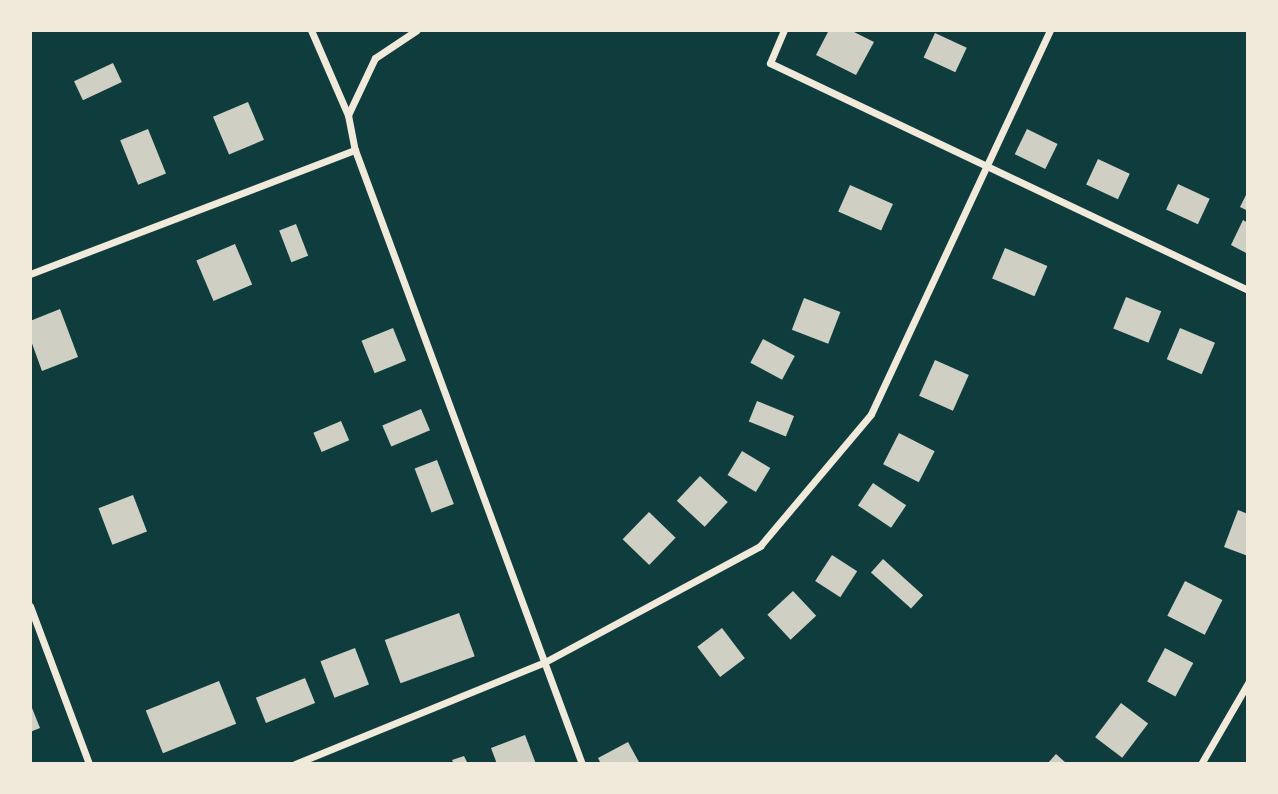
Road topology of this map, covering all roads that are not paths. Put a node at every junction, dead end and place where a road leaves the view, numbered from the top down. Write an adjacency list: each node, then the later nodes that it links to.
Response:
1 (311, 30): 5 (street)
2 (417, 30): 5 (street)
3 (784, 30): 7 (street)
4 (1050, 30): 7 (street)
5 (348, 115): 6 (street)
6 (355, 150): 8 (street); 11 (street)
7 (988, 168): 9 (street); 11 (street)
8 (30, 274)
9 (1248, 290)
10 (30, 606): 13 (street)
11 (543, 663): 14 (street); 15 (street)
12 (1248, 683): 16 (street)
13 (89, 764)
14 (295, 764)
15 (582, 764)
16 (1201, 764)

